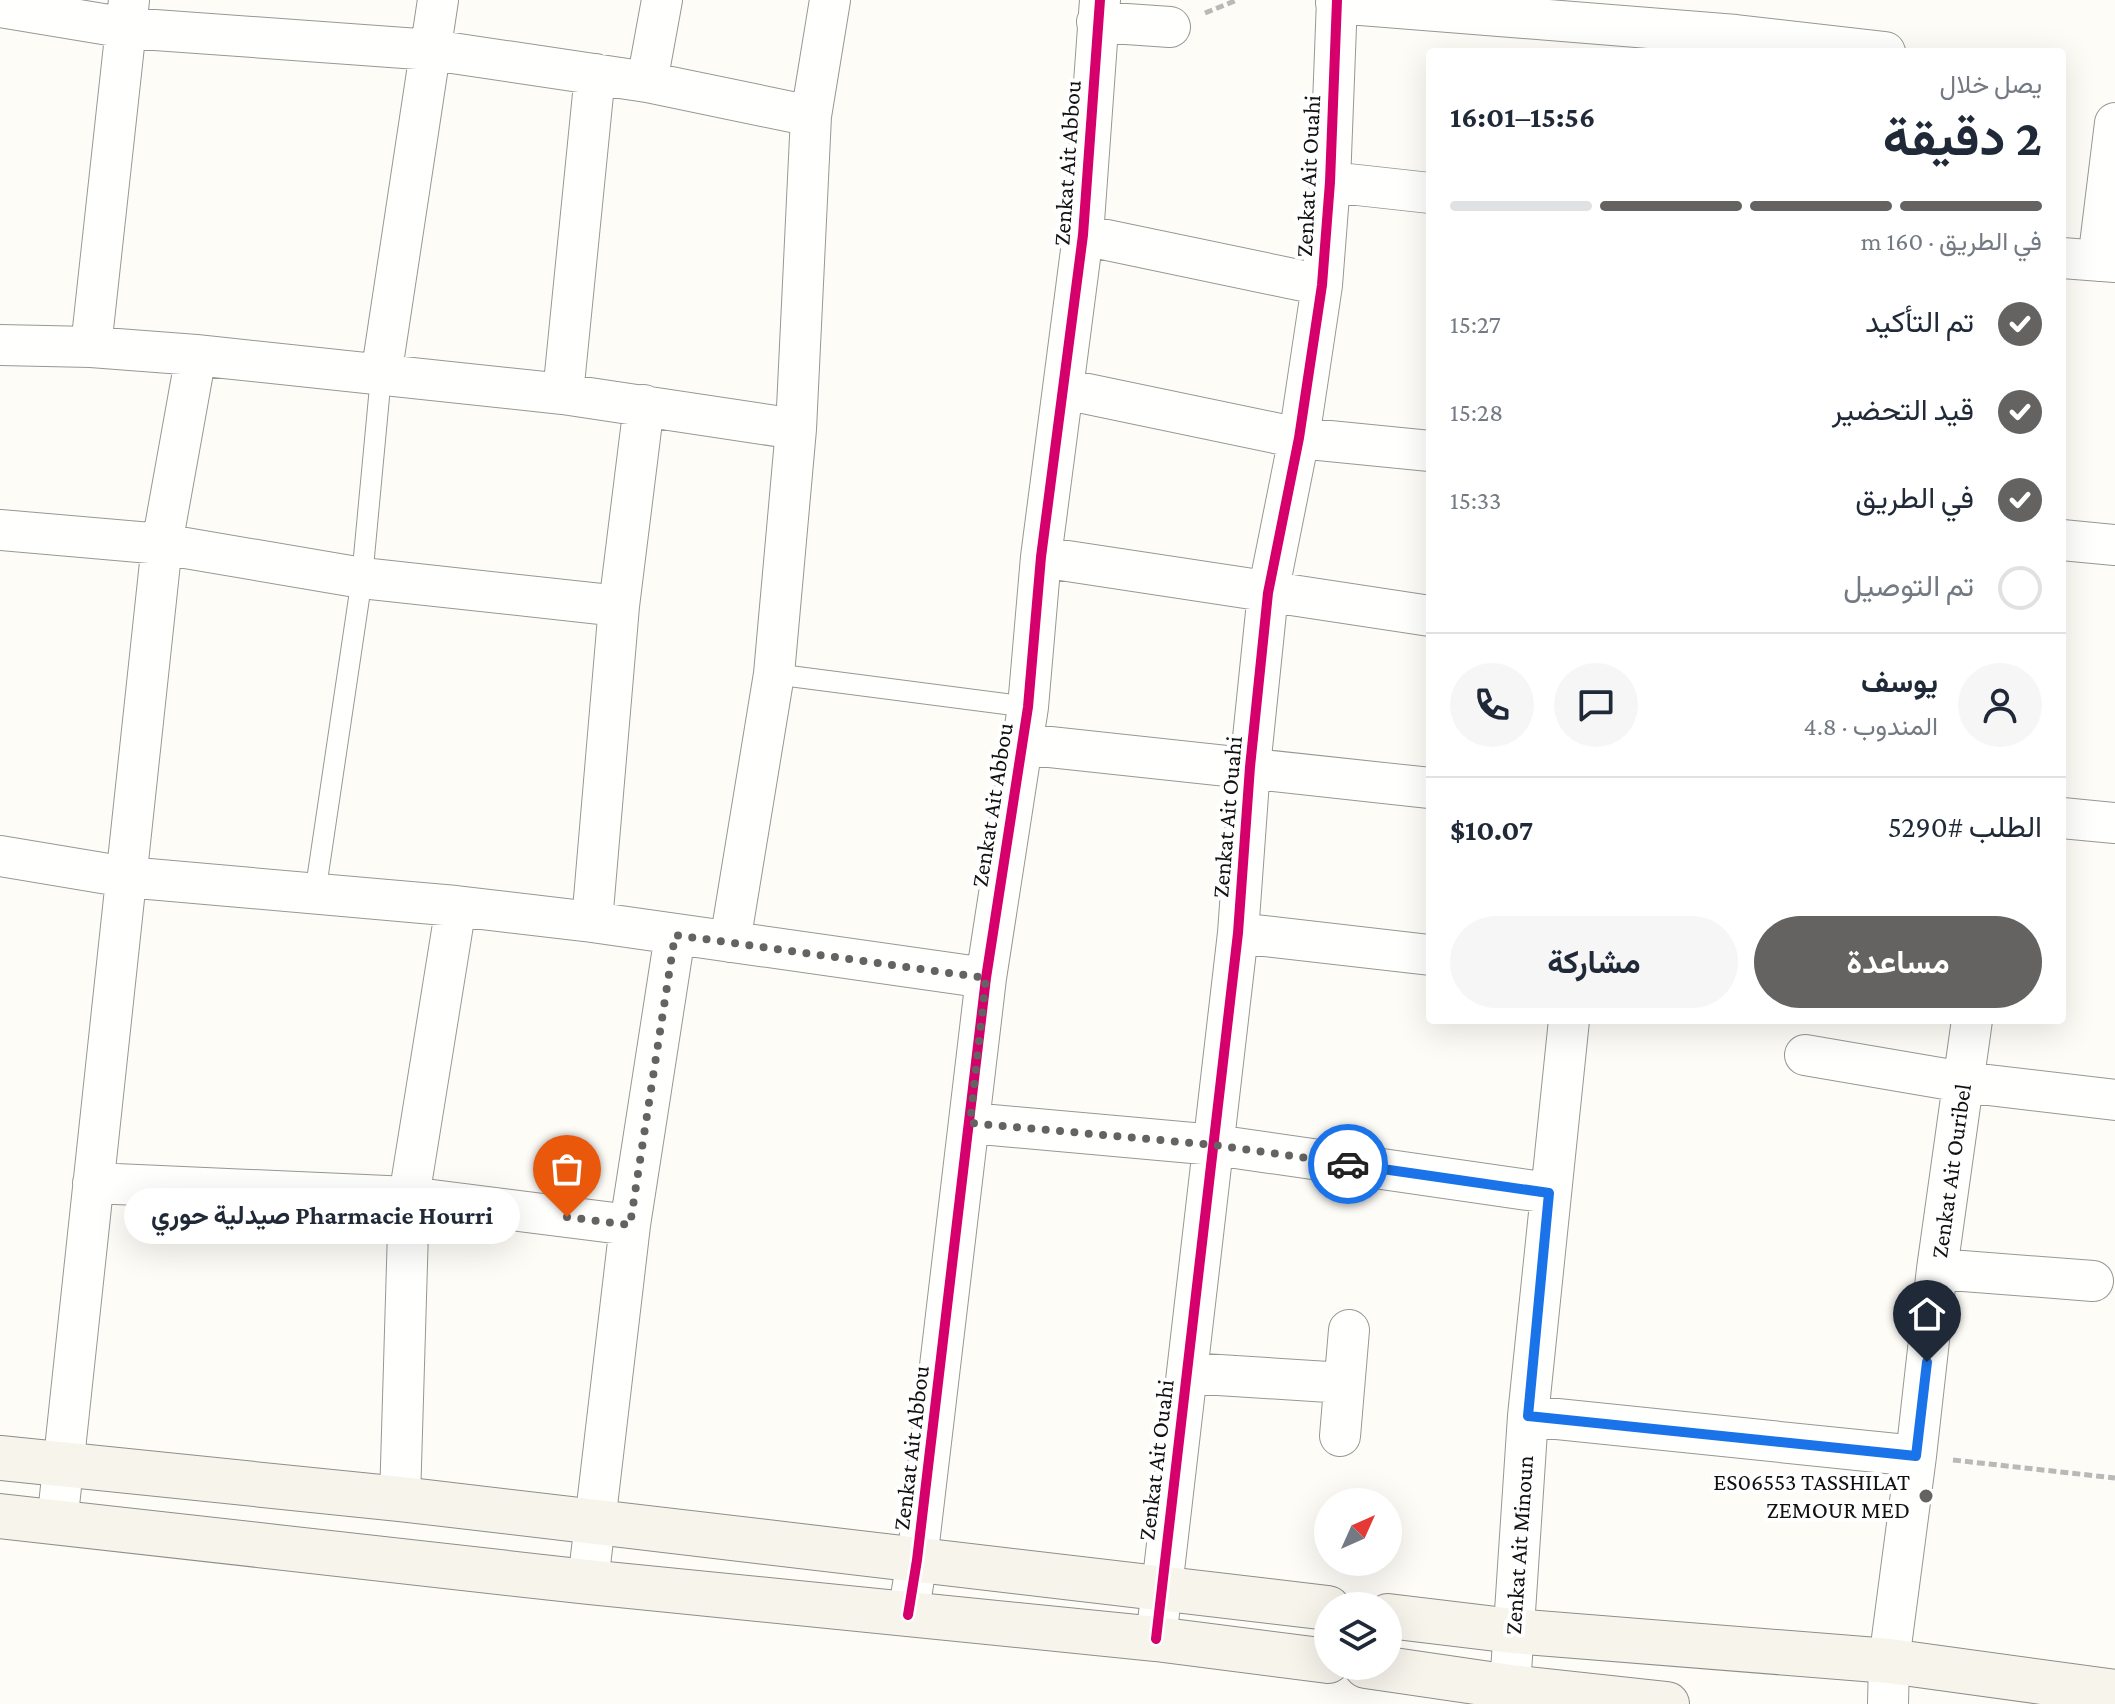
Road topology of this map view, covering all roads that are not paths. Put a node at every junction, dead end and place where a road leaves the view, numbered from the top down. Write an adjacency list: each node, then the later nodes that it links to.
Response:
1 (438, 0): 11 (street)
2 (662, 0): 13 (street)
3 (830, 0): 14 (street)
4 (1337, 2): 8 (street); 16 (street, Zenkat Ait Ouahi)
5 (0, 7): 7 (street)
6 (1099, 11): 9 (street); 18 (street, Zenkat Ait Abbou)
7 (128, 14): 11 (street); 22 (street)
8 (1736, 18): 10 (street)
9 (1170, 27)
10 (1867, 48)
11 (432, 50): 12 (street); 24 (street)
12 (595, 74): 13 (street); 26 (street)
13 (647, 82): 14 (street)
14 (811, 116): 28 (street)
15 (2115, 123): 19 (street)
16 (1330, 182): 17 (street); 20 (street, Zenkat Ait Ouahi)
17 (1426, 193)
18 (1083, 235): 20 (street); 25 (street, Zenkat Ait Abbou)
19 (2092, 260)
20 (1322, 285): 29 (street, Zenkat Ait Ouahi)
21 (0, 345): 22 (street)
22 (91, 347): 23 (street)
23 (196, 355): 24 (street); 33 (street)
24 (381, 376): 26 (street); 36 (lane)
25 (1064, 389): 29 (street); 35 (street, Zenkat Ait Abbou)
26 (563, 394): 27 (street)
27 (644, 405): 28 (street); 38 (street)
28 (796, 429): 40 (street)
29 (1299, 438): 30 (street); 37 (street, Zenkat Ait Ouahi)
30 (1426, 451)
31 (0, 530): 33 (street)
32 (2066, 540): 34 (street)
33 (162, 544): 36 (street); 47 (street)
34 (2115, 545)
35 (1041, 557): 37 (street); 41 (street, Zenkat Ait Abbou)
36 (362, 578): 38 (street); 48 (lane)
37 (1268, 593): 39 (street); 42 (street, Zenkat Ait Ouahi)
38 (619, 606): 50 (street)
39 (1426, 615)
40 (774, 674): 41 (lane); 53 (street)
41 (1025, 726): 42 (street); 55 (street, Zenkat Ait Abbou)
42 (1250, 767): 43 (street); 51 (street, Zenkat Ait Ouahi)
43 (1426, 788)
44 (2066, 818): 45 (street)
45 (2115, 823)
46 (0, 856): 47 (street)
47 (126, 877): 48 (street); 63 (street)
48 (315, 894): 49 (street)
49 (456, 906): 50 (street); 65 (street)
50 (592, 922): 52 (street)
51 (1238, 933): 54 (street); 62 (street, Zenkat Ait Ouahi)
52 (675, 935): 53 (street); 66 (street)
53 (730, 942): 55 (street)
54 (1426, 955)
55 (986, 978): 61 (street, Zenkat Ait Abbou)
56 (1569, 1024): 64 (street, Zenkat Ait Minoun)
57 (1971, 1024): 59 (street, Zenkat Ait Ouribel)
58 (1805, 1055): 59 (street)
59 (1963, 1082): 60 (street); 67 (street, Zenkat Ait Ouribel)
60 (2115, 1100)
61 (970, 1123): 62 (street); 81 (street, Zenkat Ait Abbou)
62 (1215, 1145): 64 (street); 70 (street, Zenkat Ait Ouahi)
63 (93, 1183): 65 (street); 76 (street)
64 (1549, 1193): 72 (street, Zenkat Ait Minoun)
65 (409, 1197): 66 (street); 77 (street)
66 (630, 1225): 79 (street)
67 (1937, 1269): 68 (street); 74 (street, Zenkat Ait Ouribel)
68 (2093, 1281)
69 (1349, 1330): 71 (street)
70 (1187, 1373): 71 (street); 83 (street, Zenkat Ait Ouahi)
71 (1344, 1383): 73 (street)
72 (1528, 1416): 74 (street); 87 (street, Zenkat Ait Minoun)
73 (1340, 1436)
74 (1916, 1456): 90 (street, Zenkat Ait Ouribel)
75 (0, 1458): 76 (main road)
76 (65, 1463): 77 (main road); 80 (street)
77 (400, 1499): 79 (main road)
78 (0, 1516): 80 (main road)
79 (597, 1521): 81 (main road); 82 (street)
80 (57, 1524): 82 (main road)
81 (917, 1560): 83 (main road); 85 (street, Zenkat Ait Abbou)
82 (588, 1582): 85 (main road)
83 (1161, 1587): 84 (main road); 88 (street, Zenkat Ait Ouahi)
84 (1314, 1606)
85 (908, 1615): 88 (main road)
86 (1402, 1618): 87 (main road)
87 (1513, 1631): 90 (main road); 92 (street, Zenkat Ait Minoun)
88 (1156, 1639): 89 (main road)
89 (1314, 1659)
90 (1889, 1661): 93 (main road); 95 (street, Zenkat Ait Ouribel)
91 (1402, 1671): 92 (main road)
92 (1510, 1687): 94 (main road)
93 (2115, 1692)
94 (1667, 1704)
95 (1888, 1704)

